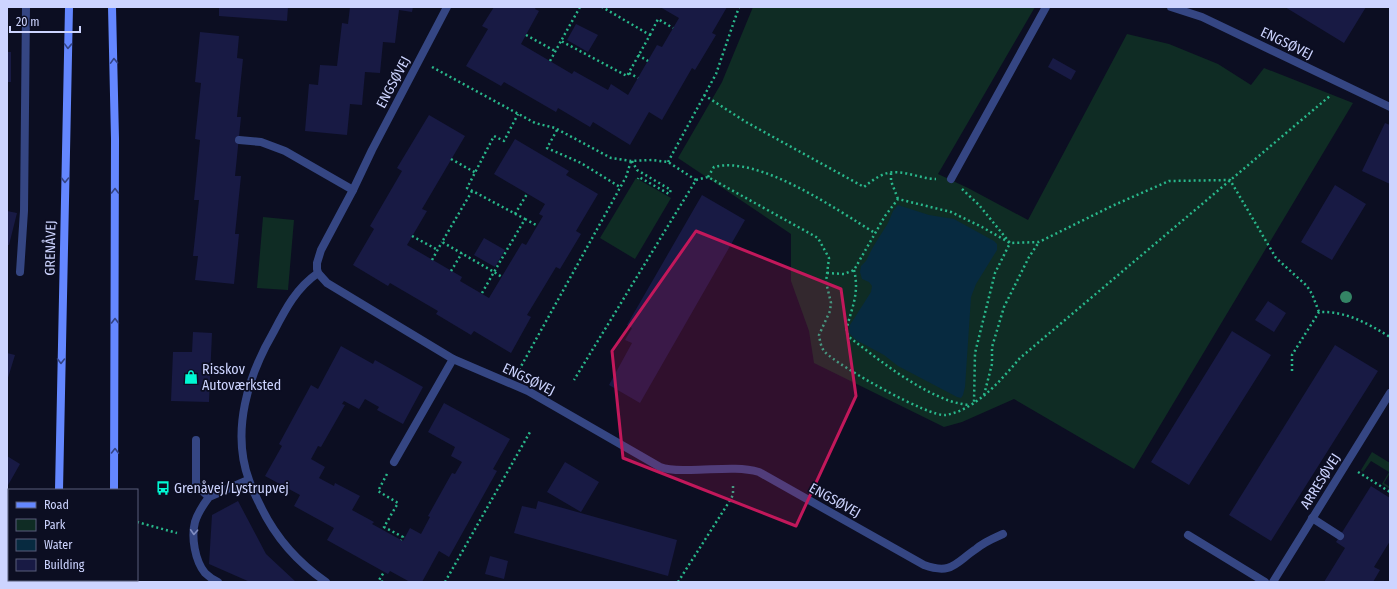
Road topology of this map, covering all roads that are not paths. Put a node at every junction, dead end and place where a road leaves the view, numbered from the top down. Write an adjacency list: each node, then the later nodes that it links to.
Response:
1 (26, 7): 11 (street)
2 (70, 7): 18 (main road, GRENÅVEJ, one-way to 18)
3 (112, 7): 19 (main road, one-way to 3)
4 (447, 7): 10 (street, ENGSØVEJ)
5 (1046, 7): 9 (street)
6 (1171, 7): 7 (street, ENGSØVEJ)
7 (1390, 107)
8 (239, 140): 10 (street)
9 (951, 179)
10 (353, 190): 12 (street, ENGSØVEJ)
11 (20, 272)
12 (318, 273): 13 (street, ENGSØVEJ); 17 (street)
13 (453, 359): 16 (street); 22 (street, ENGSØVEJ)
14 (1390, 393): 21 (street, ARRESØVEJ)
15 (196, 440): 20 (street)
16 (394, 462)
17 (248, 480): 20 (street); 26 (street)
18 (59, 489)
19 (114, 489)
20 (209, 497): 25 (street, one-way to 25)
21 (1312, 518): 24 (street); 28 (street, ARRESØVEJ)
22 (1003, 534)
23 (1188, 535): 27 (street)
24 (1340, 536)
25 (218, 582)
26 (326, 582)
27 (1265, 582)
28 (1273, 582)

